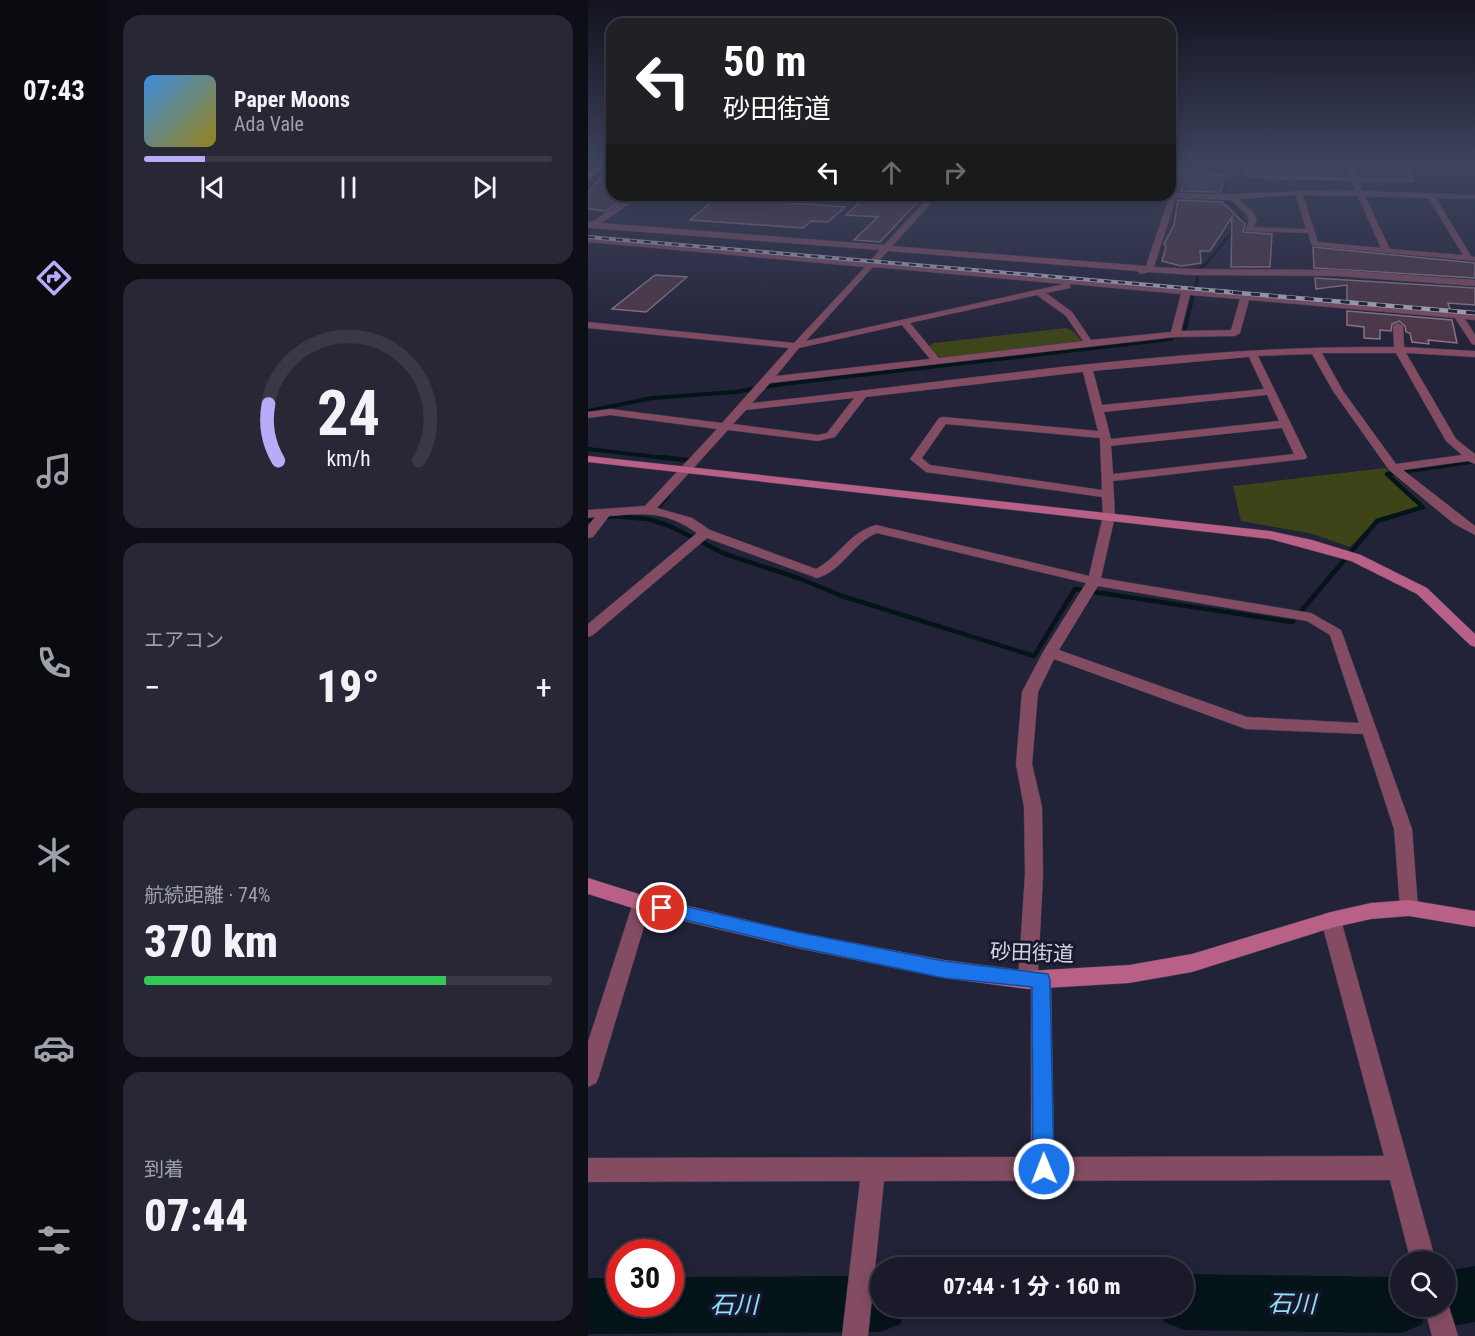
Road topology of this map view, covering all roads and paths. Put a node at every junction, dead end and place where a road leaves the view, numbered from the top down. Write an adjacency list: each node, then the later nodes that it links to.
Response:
1 (607, 226): 10 (street)
2 (907, 226): 10 (street)
3 (1162, 226): 14 (street)
4 (1250, 226): 8 (street)
5 (1310, 226): 8 (street)
6 (1375, 226): 11 (street)
7 (1451, 226): 12 (street)
8 (1311, 231): 11 (street)
9 (588, 240): 13 (street)
10 (886, 249): 13 (street); 14 (street)
11 (1386, 249): 12 (street)
12 (1472, 259)
13 (872, 265): 15 (street); 29 (street)
14 (1149, 269): 15 (street); 16 (street)
15 (1082, 283): 17 (street); 18 (street)
16 (1475, 283)
17 (1040, 292): 22 (street); 28 (street)
18 (1186, 292): 19 (street); 26 (street)
19 (1245, 298): 20 (street); 26 (street)
20 (1458, 316): 21 (street); 25 (street)
21 (1475, 317)
22 (905, 322): 29 (street); 34 (street)
23 (588, 325): 29 (street)
24 (1398, 326): 30 (street)
25 (1471, 331): 27 (street)
26 (1175, 334): 28 (street)
27 (1475, 342)
28 (1089, 344): 34 (street)
29 (796, 346): 36 (street)
30 (1399, 350): 31 (street); 33 (street); 45 (street)
31 (1316, 351): 32 (street); 47 (street)
32 (1252, 353): 35 (street); 37 (street)
33 (1475, 354)
34 (937, 361): 36 (street)
35 (1087, 368): 38 (street); 40 (street)
36 (766, 380): 39 (street)
37 (1270, 392): 40 (street); 42 (street)
38 (862, 395): 39 (street); 43 (street)
39 (743, 407): 43 (street)
40 (1098, 409): 44 (street)
41 (588, 415): 43 (street)
42 (1285, 424): 44 (street); 49 (street)
43 (725, 426): 48 (street)
44 (1105, 439): 49 (street); 50 (street)
45 (1473, 458): 47 (street)
46 (588, 459): 48 (street)
47 (1393, 468): 55 (street)
48 (684, 469): 51 (street); 54 (street)
49 (1108, 478): 50 (street)
50 (1107, 494): 54 (street)
51 (649, 509): 52 (street); 56 (street)
52 (605, 513): 53 (street); 57 (street)
53 (588, 514)
54 (1108, 516): 58 (street); 60 (street)
55 (1475, 531)
56 (705, 533): 58 (street); 59 (street)
57 (588, 534)
58 (1094, 581): 61 (street); 62 (street)
59 (588, 632)
60 (1475, 642)
61 (1050, 652): 62 (street); 68 (street)
62 (1369, 729): 65 (street)
63 (588, 886): 64 (street, 砂田街道)
64 (642, 903): 68 (street, 砂田街道); 69 (street)
65 (1409, 908): 66 (street, 砂田街道); 67 (street, 砂田街道)
66 (1475, 919)
67 (1331, 920): 68 (street, 砂田街道); 70 (street)
68 (1034, 980): 71 (street)
69 (588, 1076)
70 (1397, 1168): 71 (street); 74 (street)
71 (1044, 1169): 73 (street)
72 (588, 1170): 73 (street)
73 (873, 1170): 76 (street)
74 (1421, 1251)
75 (1440, 1317): 77 (street)
76 (855, 1336)
77 (1445, 1336)

